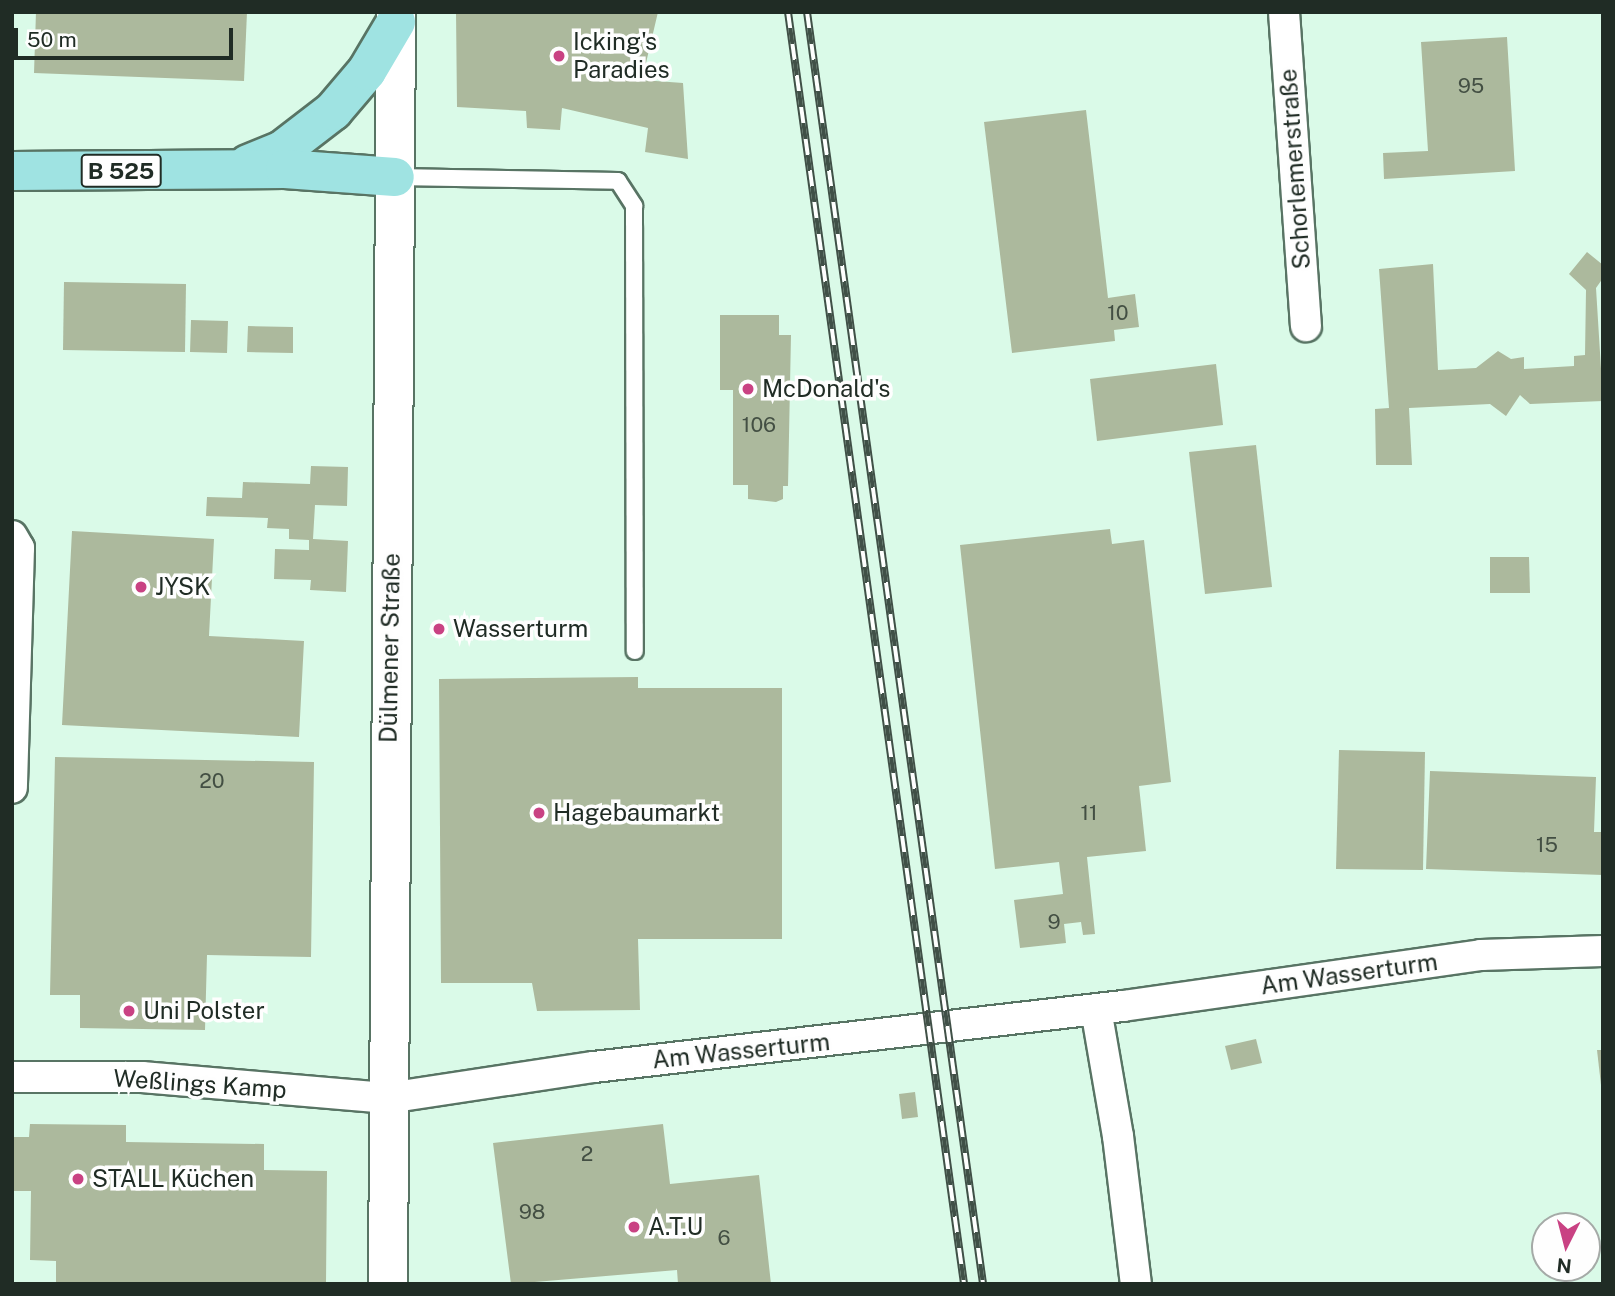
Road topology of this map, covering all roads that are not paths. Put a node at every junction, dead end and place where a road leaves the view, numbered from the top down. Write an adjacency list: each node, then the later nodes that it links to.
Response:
1 (1284, 12): 6 (street, Schorlemerstraße)
2 (396, 17): 4 (main road); 5 (street, Dülmener Straße)
3 (12, 171): 4 (main road, B 525)
4 (230, 171): 5 (main road, B 525)
5 (396, 177): 8 (lane); 14 (street, Dülmener Straße)
6 (1306, 326)
7 (12, 536): 9 (street)
8 (635, 651)
9 (14, 683): 10 (street)
10 (12, 788)
11 (1603, 951): 12 (street, Am Wasserturm)
12 (1096, 1009): 14 (street, Am Wasserturm); 16 (street)
13 (12, 1077): 14 (street, Weßlings Kamp)
14 (388, 1098): 15 (street, Dülmener Straße)
15 (388, 1284)
16 (1136, 1284)

